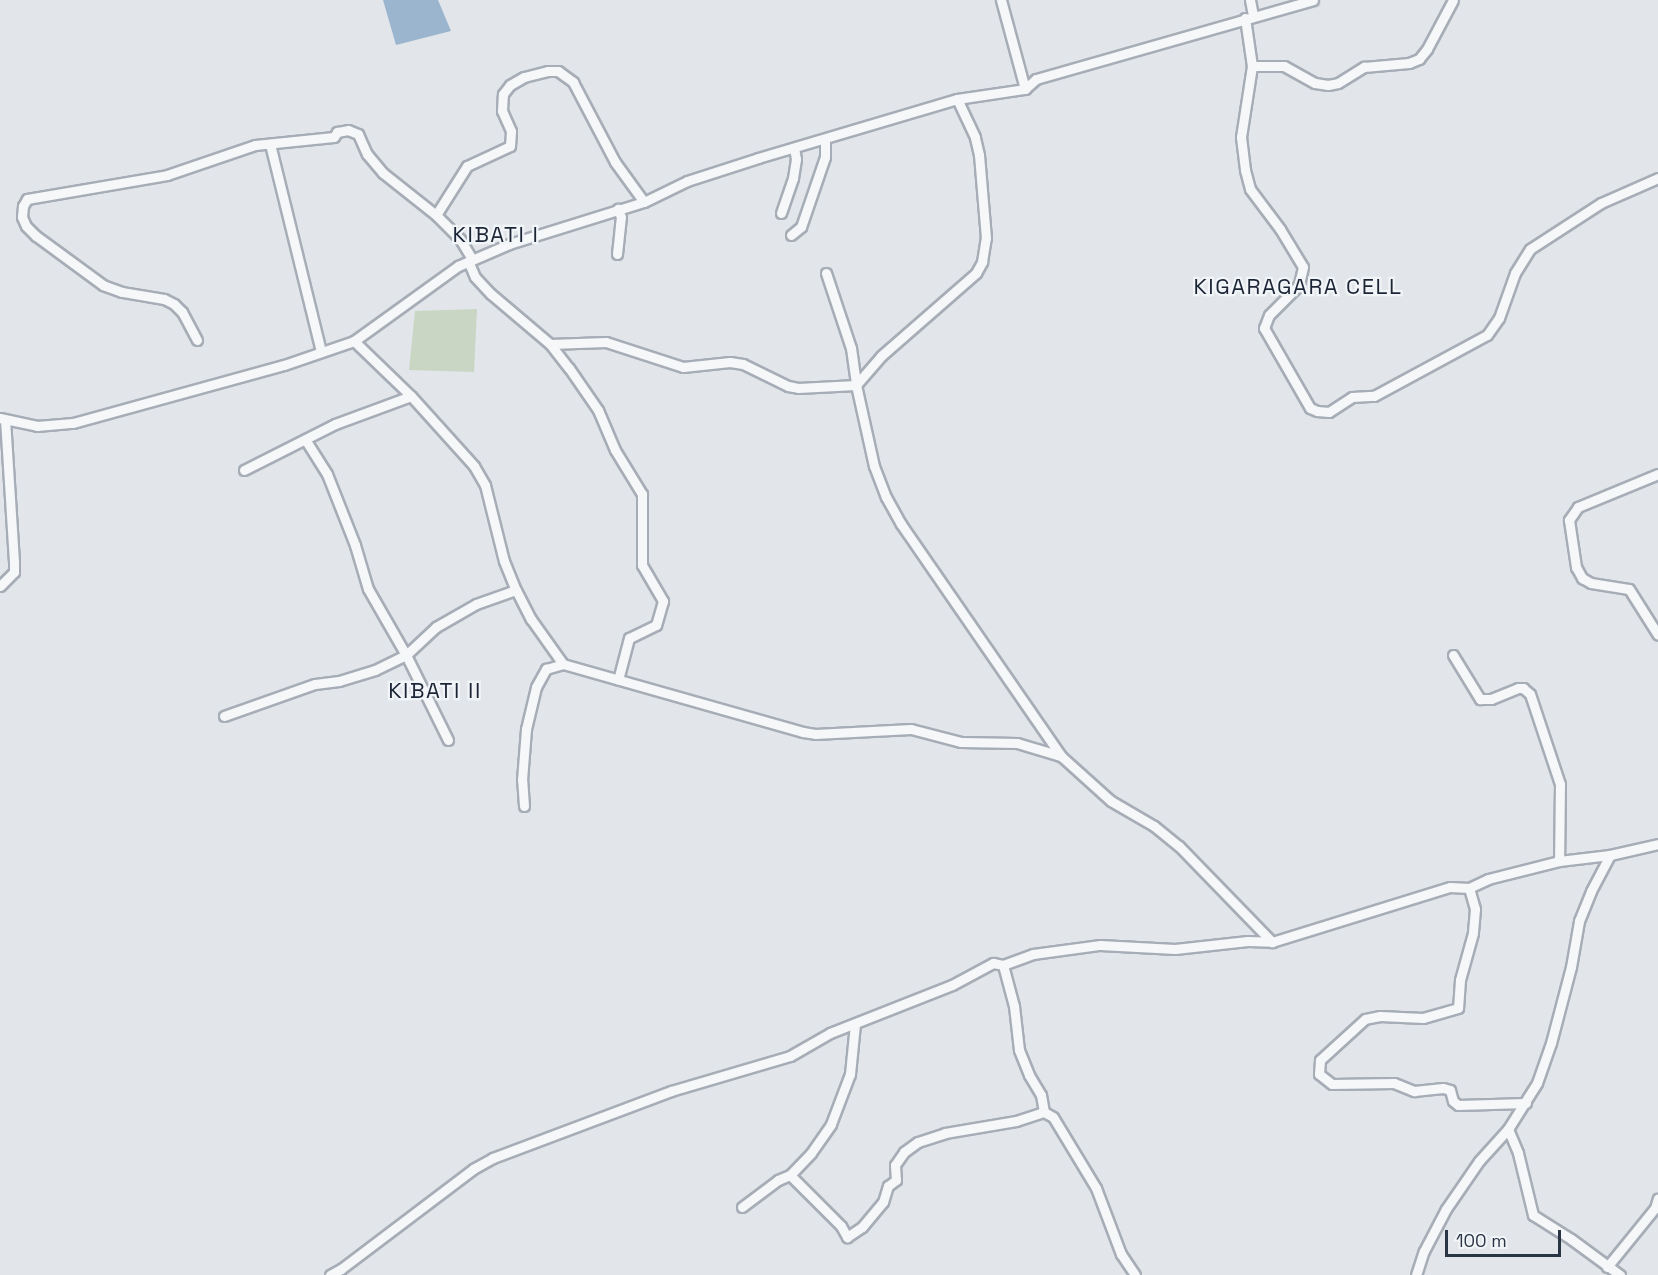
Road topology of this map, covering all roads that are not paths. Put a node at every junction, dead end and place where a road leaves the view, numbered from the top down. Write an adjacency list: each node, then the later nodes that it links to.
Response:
1 (1001, 0): 7 (street)
2 (1250, 0): 5 (street)
3 (1313, 0): 5 (street)
4 (1453, 0): 6 (street)
5 (1249, 17): 6 (street); 7 (street)
6 (1252, 66): 12 (street)
7 (1025, 89): 8 (street)
8 (957, 99): 9 (street); 25 (street)
9 (825, 140): 11 (street); 17 (street)
10 (270, 144): 16 (street); 21 (street); 24 (street)
11 (794, 148): 13 (street); 15 (street)
12 (1658, 178)
13 (644, 202): 14 (street); 16 (street)
14 (618, 209): 18 (street); 19 (street)
15 (781, 213)
16 (436, 215): 19 (street)
17 (790, 235)
18 (617, 254)
19 (470, 261): 22 (street); 23 (street)
20 (826, 273): 25 (street)
21 (197, 340)
22 (354, 341): 24 (street); 26 (street)
23 (550, 344): 25 (street); 37 (street)
24 (321, 352): 27 (street)
25 (856, 385): 40 (street)
26 (411, 396): 28 (street); 32 (street)
27 (2, 419): 31 (street)
28 (308, 443): 29 (street); 34 (street)
29 (244, 470)
30 (1658, 474): 33 (street)
31 (0, 586)
32 (516, 590): 34 (street); 36 (street)
33 (1658, 635)
34 (406, 655): 38 (street); 39 (street)
35 (1453, 655): 44 (street)
36 (563, 664): 37 (street); 41 (street)
37 (618, 680): 40 (street)
38 (224, 716)
39 (447, 740)
40 (1062, 756): 46 (street)
41 (524, 806)
42 (1658, 844): 43 (street)
43 (1610, 855): 44 (street); 49 (street)
44 (1559, 861): 45 (street)
45 (1469, 888): 46 (street); 49 (street)
46 (1272, 942): 47 (street)
47 (1003, 964): 48 (street); 50 (street)
48 (855, 1024): 52 (street); 56 (street)
49 (1526, 1103): 51 (street)
50 (1044, 1112): 52 (street); 57 (street)
51 (1508, 1130): 55 (street); 58 (street)
52 (790, 1174): 54 (street)
53 (1658, 1198): 55 (street)
54 (742, 1207)
55 (1607, 1267): 59 (street)
56 (330, 1275)
57 (1135, 1275)
58 (1416, 1275)
59 (1620, 1275)

